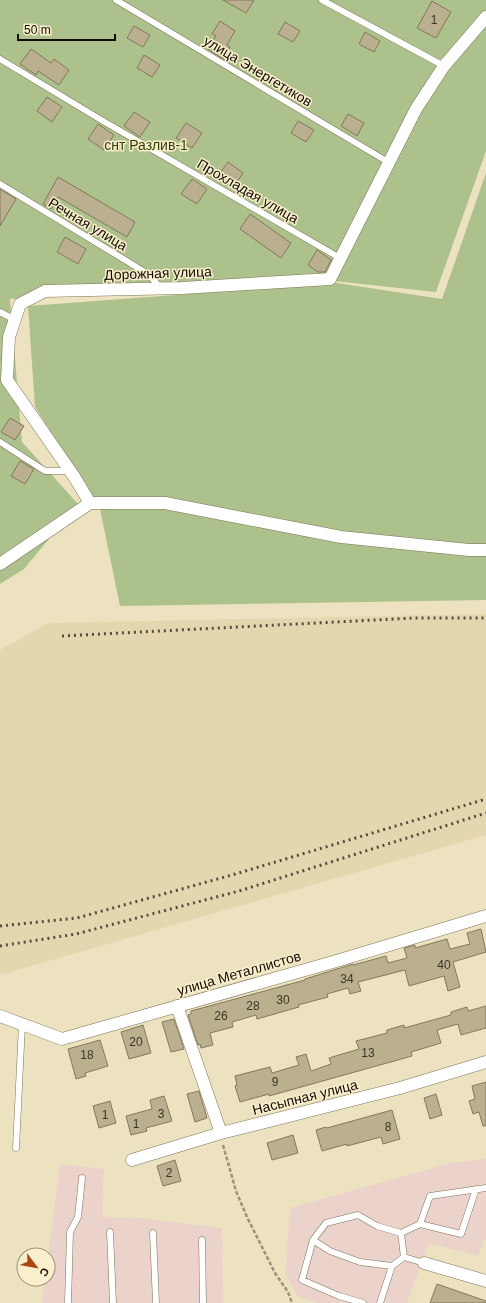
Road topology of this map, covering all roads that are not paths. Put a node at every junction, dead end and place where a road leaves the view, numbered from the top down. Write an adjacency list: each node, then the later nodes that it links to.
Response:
1 (116, 0): 6 (lane, улица Энергетиков)
2 (322, 0): 5 (lane)
3 (486, 17): 5 (street, Дорожная улица)
4 (0, 59): 8 (lane, Прохладая улица)
5 (444, 66): 6 (street, Дорожная улица)
6 (388, 162): 8 (street, Дорожная улица)
7 (0, 184): 9 (lane, Речная улица)
8 (340, 258): 9 (street, Дорожная улица)
9 (161, 288): 11 (street, Дорожная улица)
10 (0, 312): 11 (lane)
11 (14, 320): 13 (street, Дорожная улица)
12 (0, 442): 13 (lane)
13 (70, 471): 14 (street, Дорожная улица)
14 (90, 503): 15 (street); 16 (street)
15 (486, 550)
16 (0, 564)
17 (486, 916): 18 (street, улица Металлистов)
18 (177, 1006): 20 (street, улица Металлистов); 22 (street)
19 (0, 1016): 20 (street, улица Металлистов)
20 (22, 1024): 23 (lane)
21 (486, 1062): 22 (street, Насыпная улица)
22 (221, 1134): 24 (street, Насыпная улица)
23 (16, 1148)
24 (132, 1160)
25 (82, 1178): 38 (lane)
26 (486, 1188): 27 (lane)
27 (476, 1189): 28 (lane); 28 (lane)
28 (420, 1224): 31 (lane)
29 (110, 1232): 39 (lane)
30 (153, 1233): 40 (lane)
31 (401, 1233): 33 (lane); 34 (lane)
32 (202, 1240): 41 (lane)
33 (313, 1240): 36 (lane); 42 (lane)
34 (404, 1257): 35 (lane); 36 (lane)
35 (424, 1263): 37 (street)
36 (392, 1266): 43 (lane)
37 (486, 1281)
38 (68, 1303)
39 (113, 1303)
40 (156, 1303)
41 (203, 1303)
42 (363, 1303)
43 (380, 1303)

